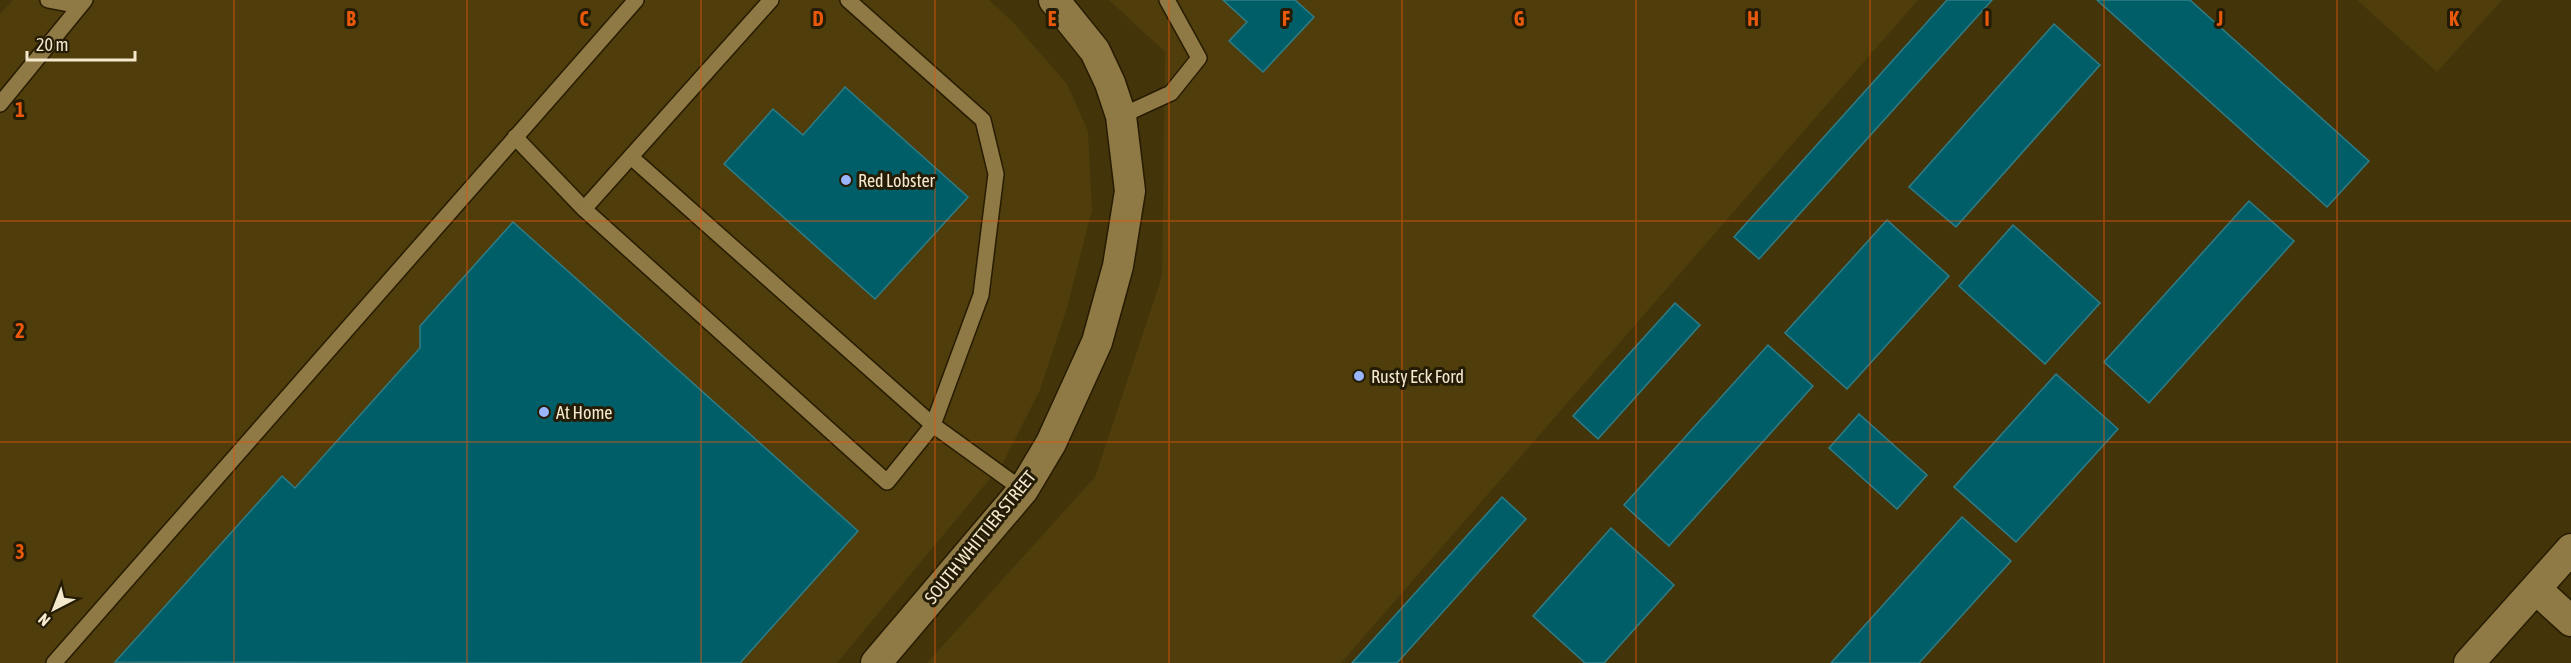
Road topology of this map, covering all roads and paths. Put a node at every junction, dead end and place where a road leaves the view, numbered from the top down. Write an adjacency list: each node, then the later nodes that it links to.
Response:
1 (48, 0): 7 (lane)
2 (636, 0): 10 (lane)
3 (771, 0): 11 (lane)
4 (848, 0): 13 (lane)
5 (1054, 0): 9 (street, SOUTH WHITTIER STREET)
6 (1167, 0): 9 (lane)
7 (80, 2): 8 (lane)
8 (0, 104)
9 (1121, 116): 14 (street, SOUTH WHITTIER STREET)
10 (515, 137): 12 (lane); 18 (lane)
11 (631, 157): 12 (lane); 13 (lane)
12 (584, 209): 13 (lane)
13 (933, 425): 14 (lane)
14 (1023, 490): 19 (street, SOUTH WHITTIER STREET)
15 (2571, 549): 16 (street)
16 (2536, 589): 17 (street); 20 (street)
17 (2571, 621)
18 (54, 663)
19 (876, 663)
20 (2469, 663)

